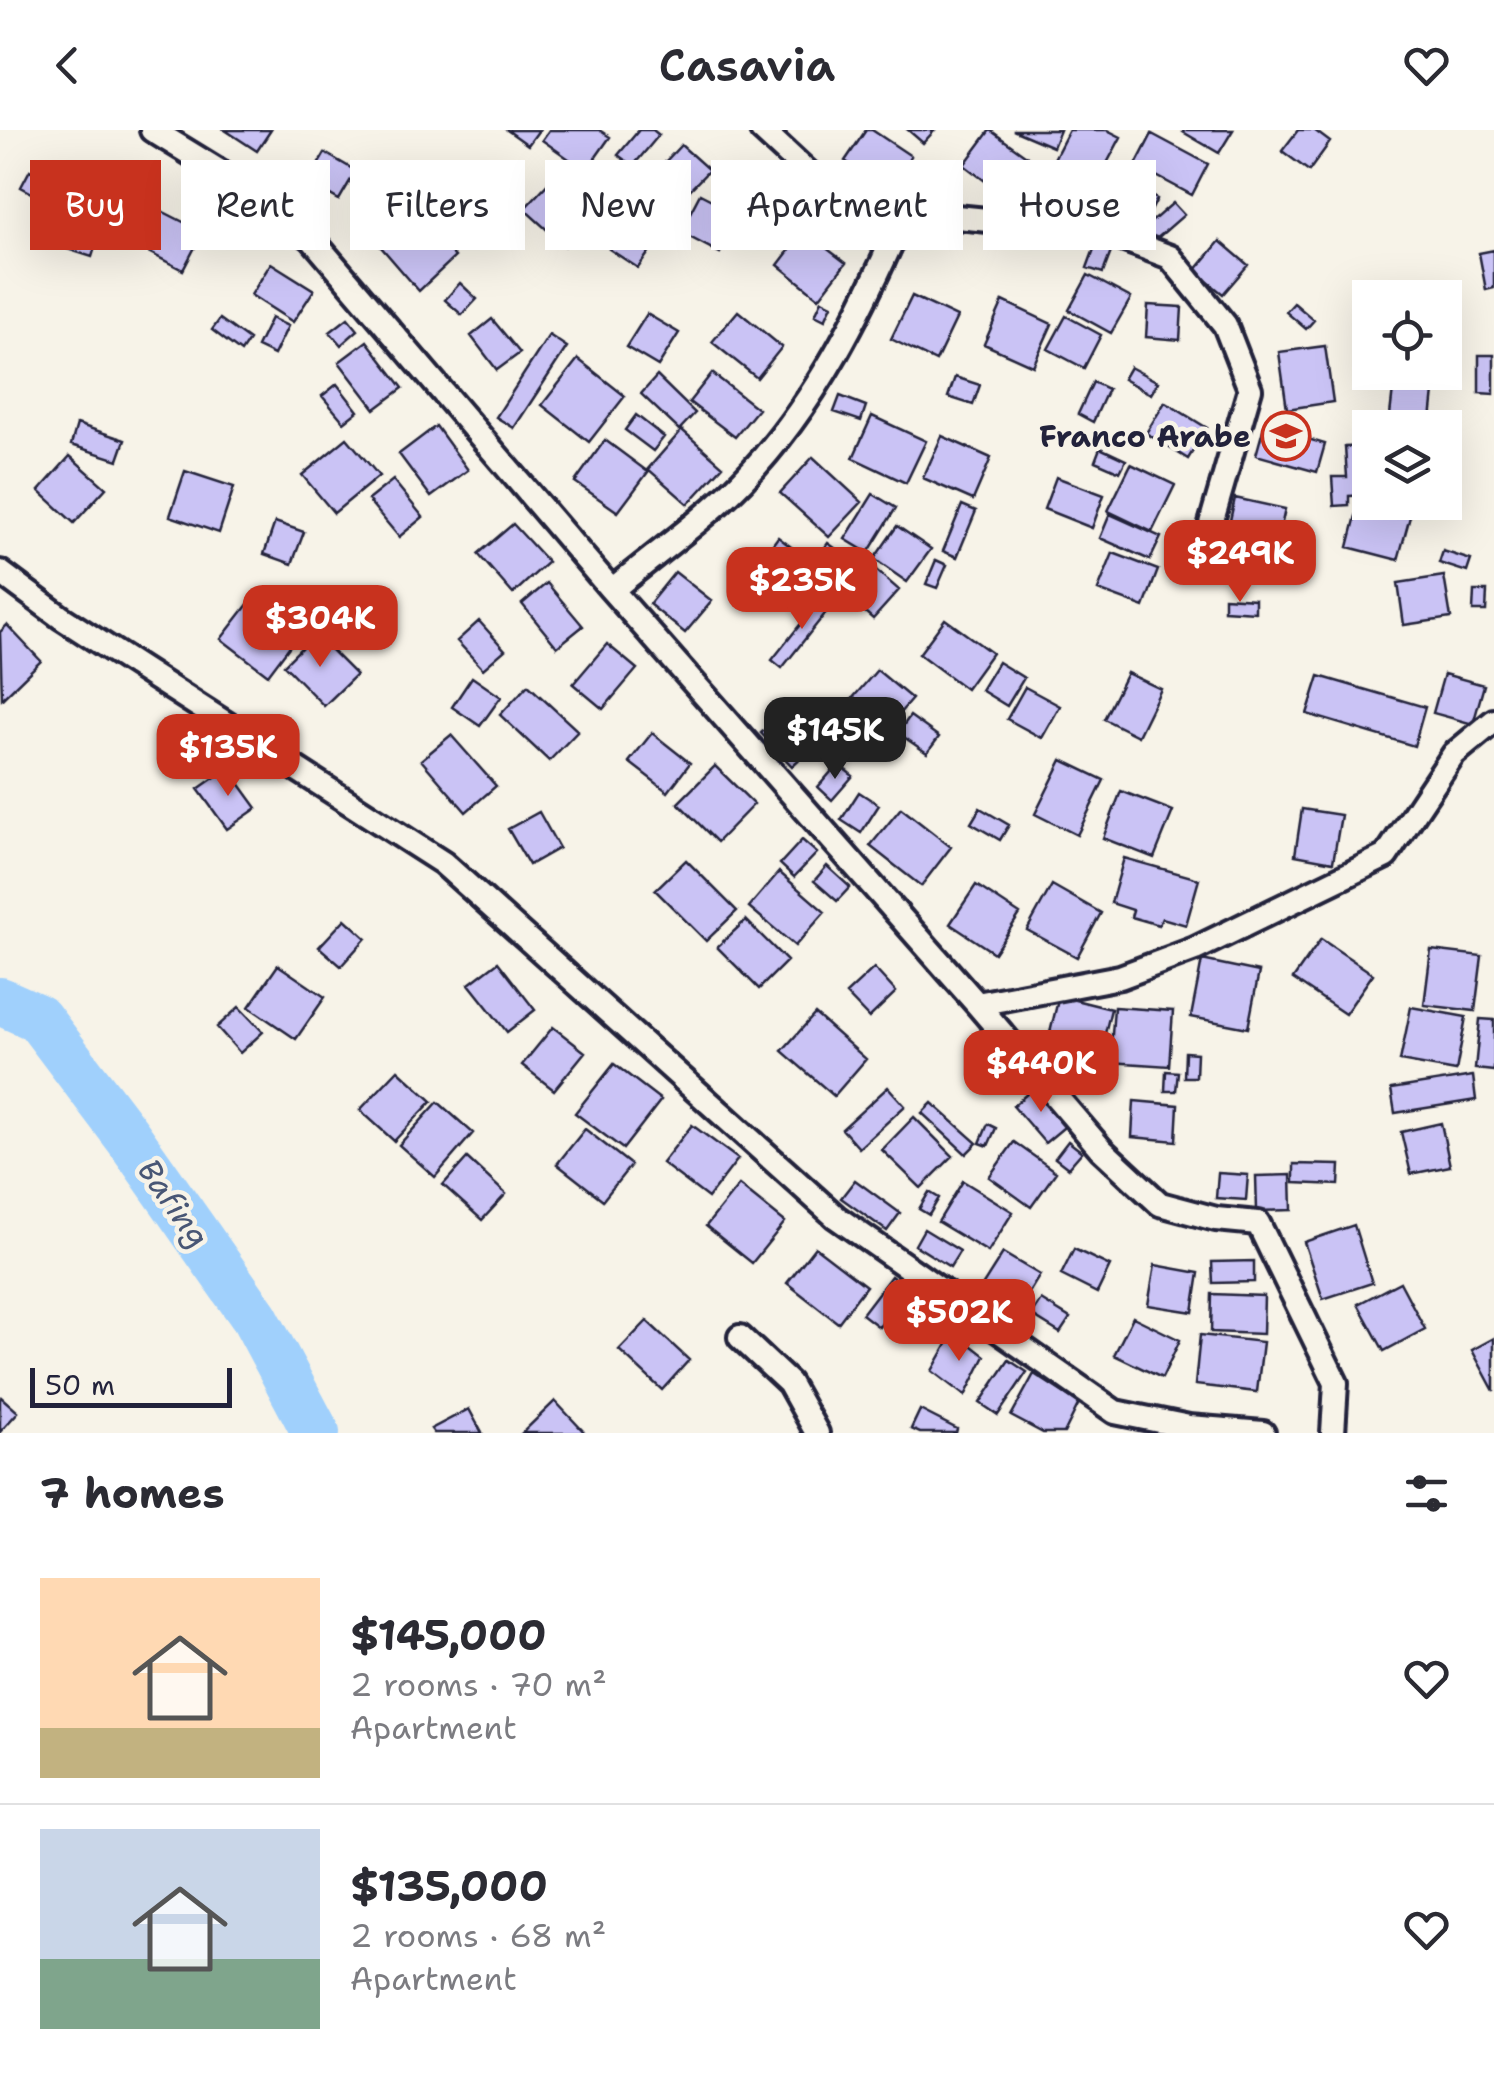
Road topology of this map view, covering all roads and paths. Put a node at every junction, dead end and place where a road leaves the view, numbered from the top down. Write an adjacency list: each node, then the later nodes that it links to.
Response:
1 (152, 130): 8 (street)
2 (762, 130): 3 (street)
3 (795, 160)
4 (963, 218): 6 (street)
5 (889, 250): 8 (street)
6 (1206, 542)
7 (0, 572): 12 (street)
8 (612, 590): 10 (street)
9 (1494, 721): 10 (street)
10 (978, 1004): 15 (street)
11 (740, 1338): 13 (street)
12 (1112, 1422): 14 (street)
13 (817, 1433)
14 (1263, 1433)
15 (1333, 1433)

